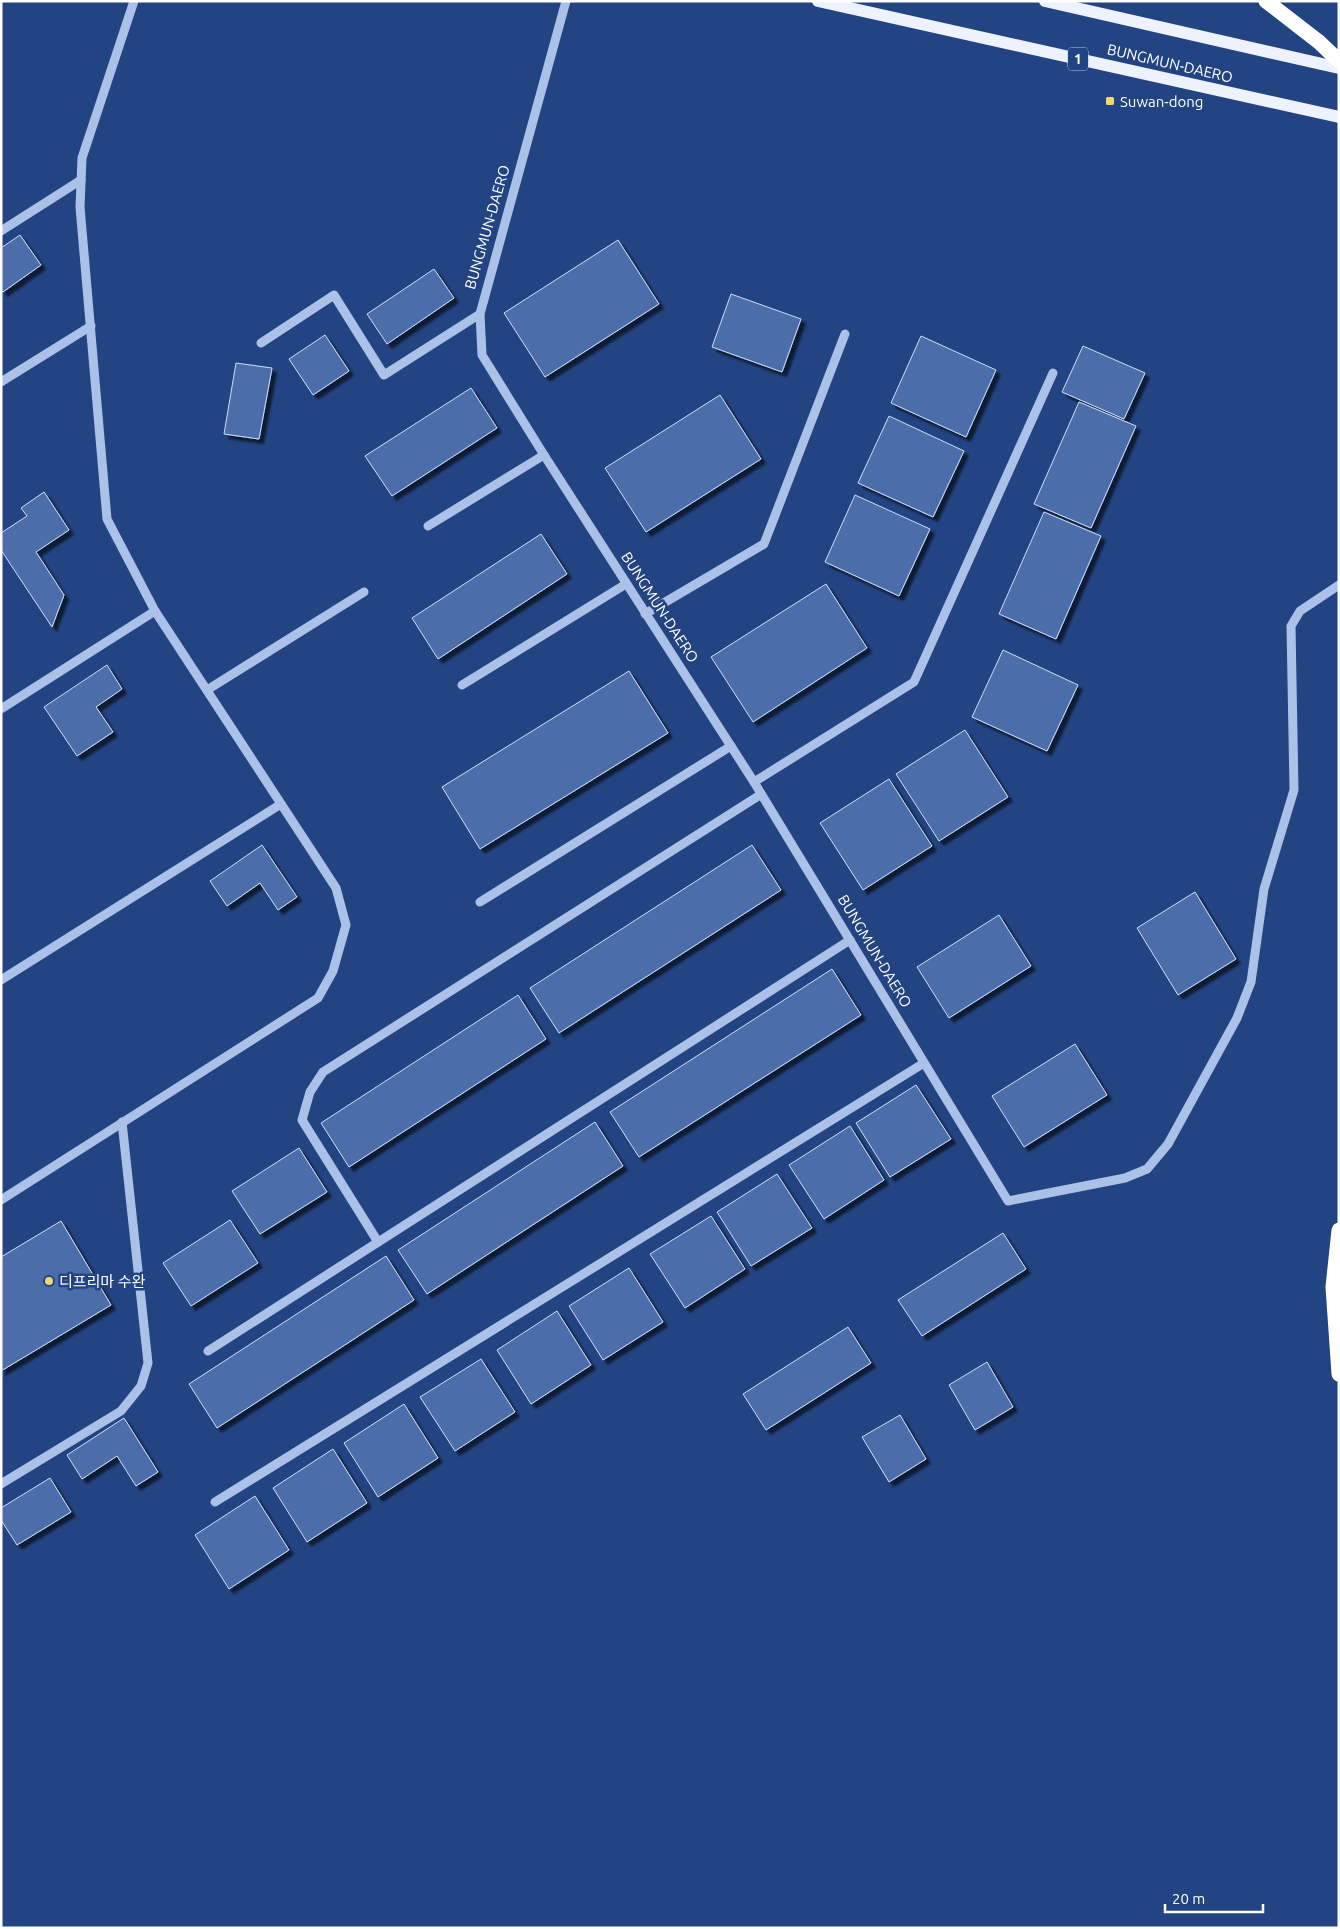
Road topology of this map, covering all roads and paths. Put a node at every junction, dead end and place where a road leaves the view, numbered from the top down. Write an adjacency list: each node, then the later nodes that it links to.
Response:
1 (134, 1): 9 (street)
2 (566, 1): 11 (street, BUNGMUN-DAERO)
3 (818, 1): 8 (main road, BUNGMUN-DAERO / 1)
4 (1045, 1): 7 (main road)
5 (1266, 1): 6 (highway)
6 (1339, 61)
7 (1339, 68)
8 (1339, 117)
9 (81, 180): 10 (street); 12 (street)
10 (1, 231)
11 (480, 314): 14 (street); 17 (street, BUNGMUN-DAERO)
12 (91, 326): 16 (street); 22 (street)
13 (845, 334): 23 (street)
14 (261, 343)
15 (1053, 373): 28 (street)
16 (1, 382)
17 (544, 455): 18 (street); 19 (street, BUNGMUN-DAERO)
18 (428, 526)
19 (626, 584): 23 (street, BUNGMUN-DAERO); 24 (street)
20 (1339, 585): 34 (street, BUNGMUN-DAERO)
21 (364, 592): 25 (street)
22 (156, 611): 25 (street); 26 (street)
23 (645, 614): 27 (street, BUNGMUN-DAERO)
24 (462, 685)
25 (207, 690): 30 (street)
26 (1, 709)
27 (731, 746): 28 (street, BUNGMUN-DAERO); 31 (street)
28 (754, 782): 29 (street, BUNGMUN-DAERO)
29 (760, 795): 32 (street, BUNGMUN-DAERO); 38 (street)
30 (280, 804): 33 (street); 35 (street)
31 (480, 902)
32 (850, 940): 34 (street, BUNGMUN-DAERO); 38 (street)
33 (1, 980)
34 (924, 1063): 42 (street)
35 (122, 1122): 36 (street); 41 (street)
36 (1, 1200)
37 (1339, 1230): 40 (highway)
38 (378, 1242): 39 (street)
39 (208, 1350)
40 (1339, 1374)
41 (1, 1484)
42 (215, 1502)

